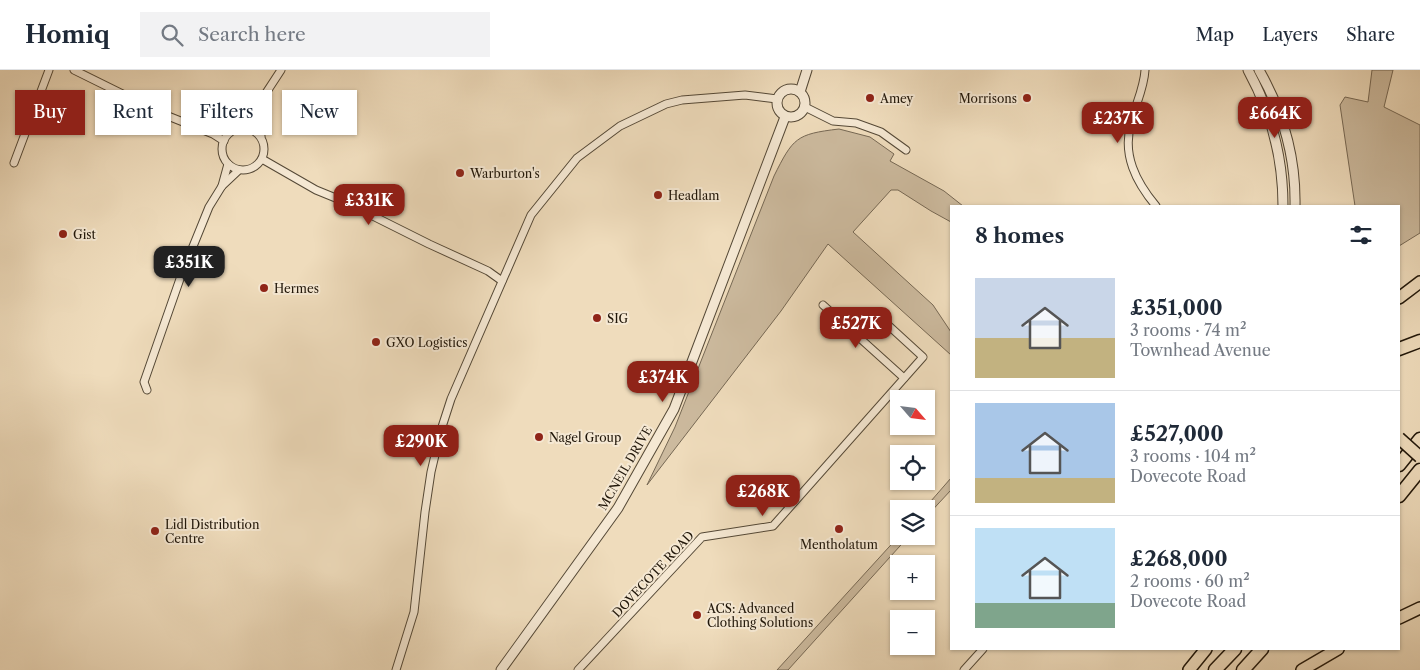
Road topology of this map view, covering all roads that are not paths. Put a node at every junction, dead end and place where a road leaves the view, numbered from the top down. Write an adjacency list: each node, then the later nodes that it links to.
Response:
1 (49, 70): 20 (street)
2 (74, 70): 17 (street)
3 (281, 70): 8 (street)
4 (807, 70): 9 (street)
5 (1145, 70): 24 (street)
6 (1248, 70): 25 (street)
7 (1259, 70): 26 (street)
8 (268, 90)
9 (800, 92): 10 (street); 11 (street)
10 (777, 99): 12 (street); 27 (street)
11 (805, 107): 12 (street); 18 (street)
12 (785, 117): 50 (street, MCNEIL DRIVE)
13 (227, 135): 17 (street)
14 (258, 135): 16 (street)
15 (261, 135): 16 (street)
16 (262, 138): 19 (street)
17 (224, 141): 21 (street)
18 (906, 150)
19 (262, 159): 22 (street); 27 (street)
20 (14, 163)
21 (228, 164): 22 (street); 23 (street)
22 (239, 170): 23 (street)
23 (222, 186): 35 (street)
24 (1155, 205)
25 (1283, 205)
26 (1295, 205)
27 (502, 281): 49 (street)
28 (1420, 282): 29 (highway)
29 (1400, 297)
30 (823, 305): 34 (street)
31 (888, 325): 34 (street, DOVECOTE ROAD)
32 (1420, 342): 33 (highway)
33 (1400, 349)
34 (904, 378): 51 (street, DOVECOTE ROAD)
35 (147, 390)
36 (1400, 439): 38 (highway, bridge)
37 (1420, 439): 39 (highway)
38 (1420, 457)
39 (1400, 464)
40 (1420, 470): 41 (highway)
41 (1400, 495)
42 (1420, 608): 43 (highway)
43 (1400, 618)
44 (982, 650): 52 (street)
45 (1205, 650): 53 (highway)
46 (1234, 650): 54 (highway)
47 (1261, 650): 55 (highway)
48 (1336, 650): 56 (highway)
49 (396, 670)
50 (501, 670)
51 (578, 670)
52 (964, 670)
53 (1189, 670)
54 (1215, 670)
55 (1243, 670)
56 (1302, 670)

